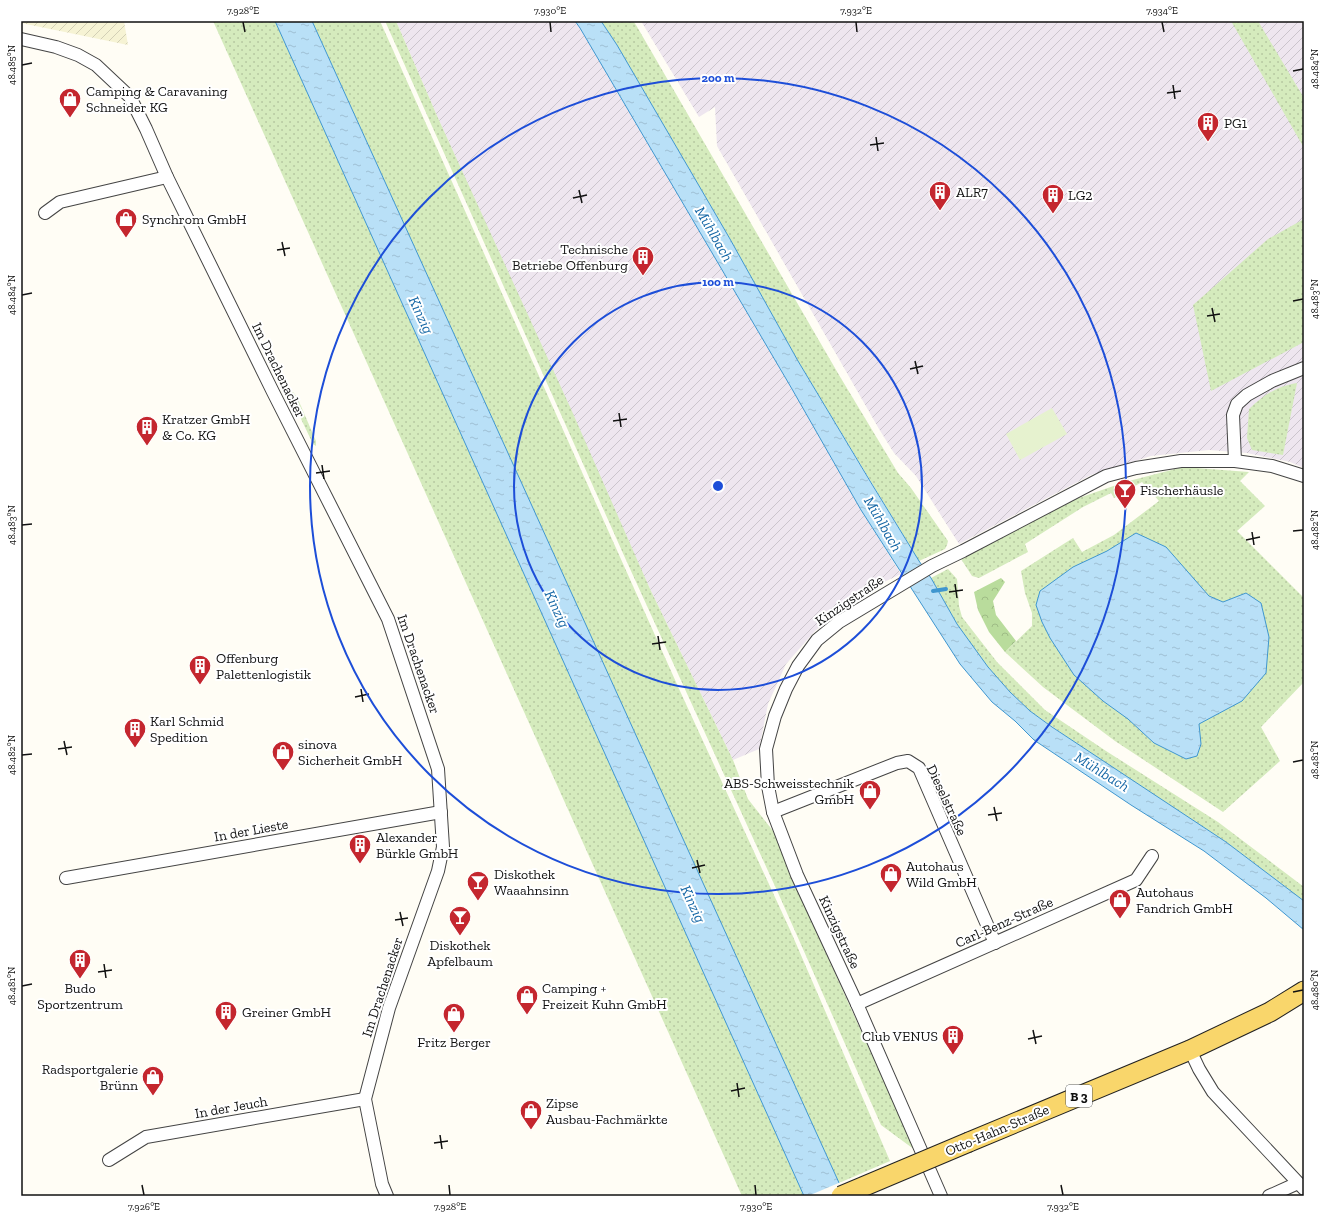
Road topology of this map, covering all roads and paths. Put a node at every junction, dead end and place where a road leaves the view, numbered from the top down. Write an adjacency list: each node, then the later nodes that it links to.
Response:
1 (21, 39): 2 (street, Im Drachenacker)
2 (167, 176): 3 (street); 7 (street, Im Drachenacker)
3 (45, 213)
4 (1304, 368): 5 (street)
5 (1235, 462): 6 (street, Kinzigstraße); 8 (street, Kinzigstraße)
6 (1304, 476)
7 (441, 812): 10 (street, In der Lieste); 15 (street, Im Drachenacker)
8 (773, 812): 11 (street, Dieselstraße); 13 (street, Kinzigstraße)
9 (1152, 856): 11 (street, Carl-Benz-Straße)
10 (66, 878)
11 (995, 942): 13 (street, Carl-Benz-Straße)
12 (1304, 990): 14 (main road, Otto-Hahn-Straße / B 3)
13 (857, 1004): 20 (street, Kinzigstraße)
14 (1190, 1050): 17 (street); 19 (main road, Otto-Hahn-Straße / B 3, bridge)
15 (365, 1099): 16 (street, In der Jeuch); 18 (street, Im Drachenacker)
16 (109, 1160)
17 (1301, 1186): 21 (street)
18 (387, 1196)
19 (841, 1196)
20 (941, 1196)
21 (1269, 1196)

